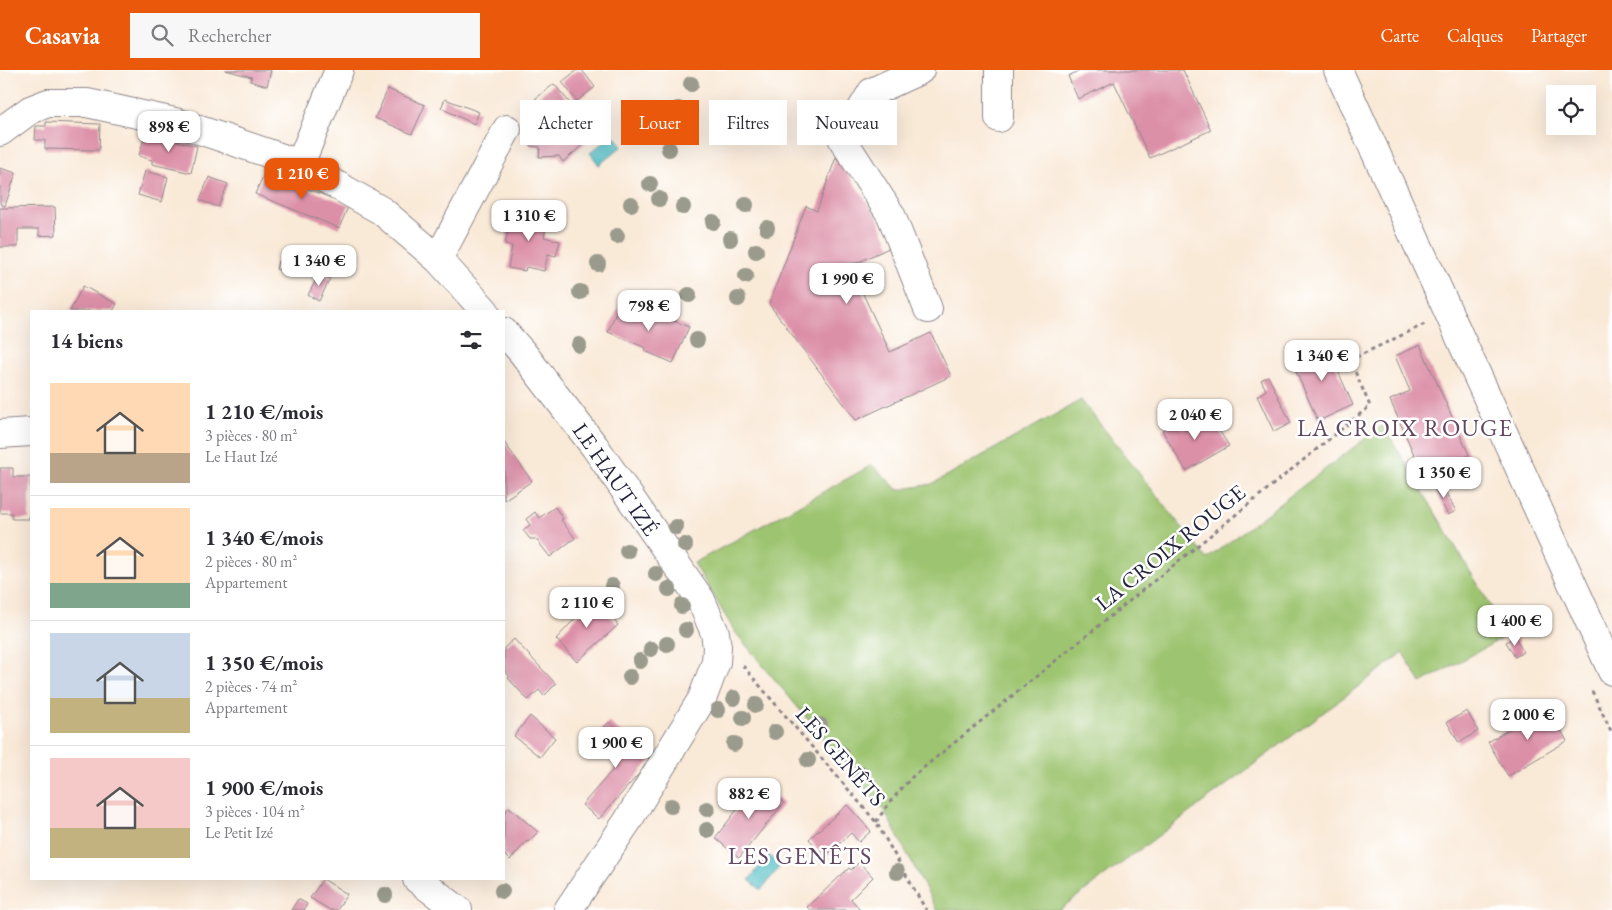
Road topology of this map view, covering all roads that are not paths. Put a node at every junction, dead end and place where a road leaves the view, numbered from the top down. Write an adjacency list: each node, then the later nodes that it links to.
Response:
1 (339, 70): 8 (street)
2 (920, 70): 10 (street)
3 (999, 70): 5 (street)
4 (1338, 70): 15 (street)
5 (1000, 118)
6 (507, 129): 9 (street)
7 (0, 132): 8 (street)
8 (300, 164): 9 (street)
9 (438, 259): 11 (street)
10 (928, 309)
11 (484, 310)
12 (505, 333): 18 (street, LE HAUT IZÉ)
13 (30, 432): 14 (street)
14 (0, 434)
15 (1612, 671)
16 (418, 880): 17 (street)
17 (458, 910)
18 (568, 910)

